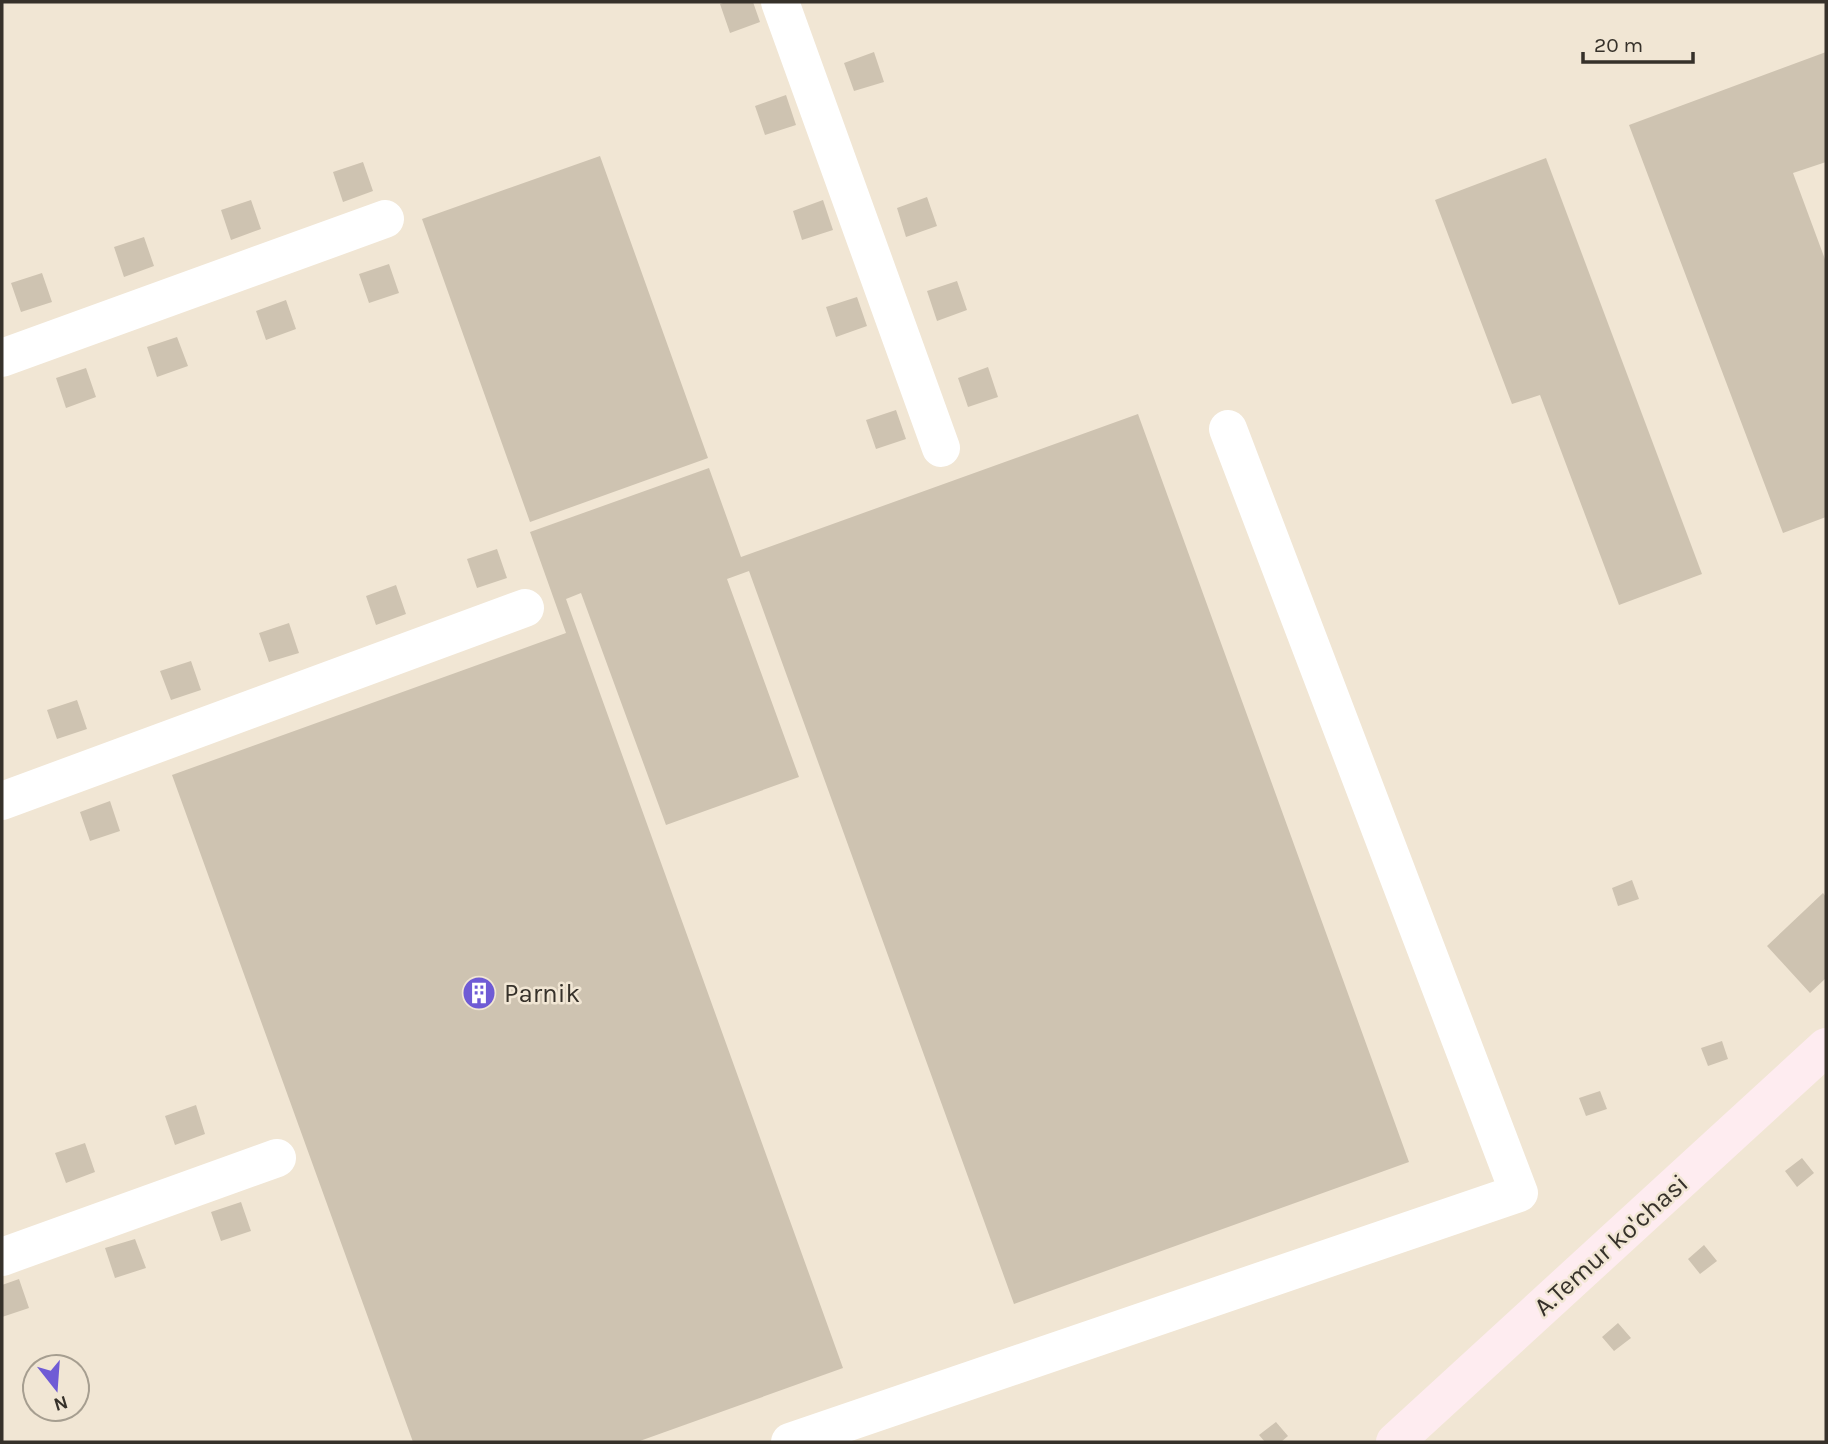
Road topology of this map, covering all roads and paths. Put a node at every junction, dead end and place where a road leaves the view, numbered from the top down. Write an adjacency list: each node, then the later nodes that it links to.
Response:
1 (780, 2): 5 (street)
2 (385, 219): 3 (street)
3 (2, 358)
4 (1228, 429): 11 (street)
5 (941, 448)
6 (525, 608): 7 (street)
7 (2, 801)
8 (1826, 1048): 12 (main road, A.Temur ko'chasi)
9 (277, 1157): 10 (street)
10 (2, 1257)
11 (790, 1442)
12 (1395, 1442)

